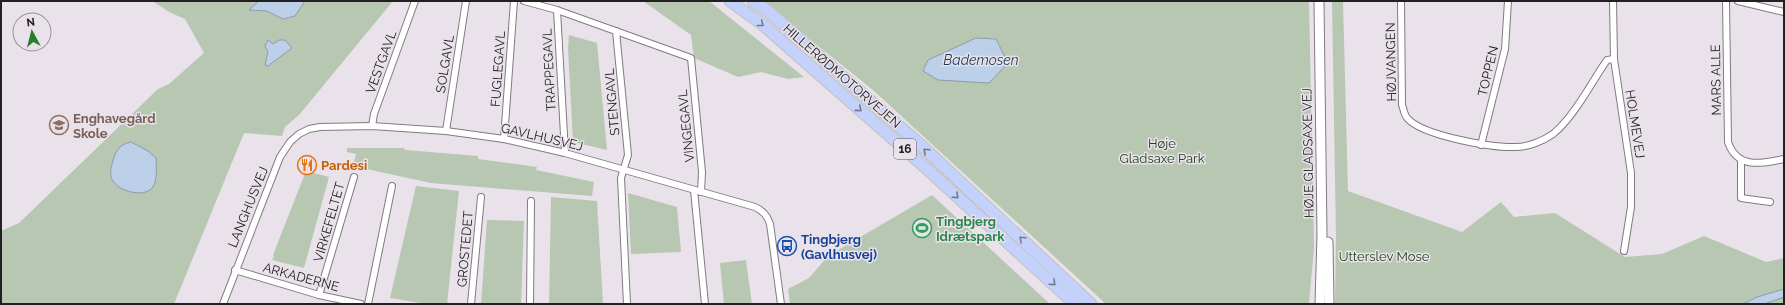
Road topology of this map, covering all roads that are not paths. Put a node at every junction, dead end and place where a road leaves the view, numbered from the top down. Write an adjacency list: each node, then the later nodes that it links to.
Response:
1 (466, 1): 20 (street, SOLGAVL)
2 (514, 1): 21 (street, FUGLEGAVL)
3 (524, 1): 14 (street)
4 (730, 1): 44 (highway, HILLERØDMOTORVEJEN / 16, one-way to 44)
5 (753, 1): 45 (highway, HILLERØDMOTORVEJEN / 16, one-way to 5)
6 (1319, 1): 46 (street, HØJE GLADSAXE VEJ)
7 (1325, 1): 47 (street, HØJE GLADSAXE VEJ)
8 (1401, 1): 22 (street, HØJVANGEN)
9 (1508, 1): 22 (street, TOPPEN)
10 (1613, 1): 17 (street, HOLMEVEJ)
11 (1726, 1): 24 (street, MARS ALLE)
12 (1738, 1): 15 (street)
13 (414, 3): 18 (street, VESTGAVL)
14 (557, 10): 16 (street); 23 (street, TRAPPEGAVL)
15 (1784, 12)
16 (616, 31): 26 (street, STENGAVL); 29 (street, VINGEGAVL)
17 (1614, 58): 22 (street); 33 (street, HOLMEVEJ)
18 (372, 126): 19 (street, GAVLHUSVEJ); 20 (street, GAVLHUSVEJ)
19 (309, 129): 34 (street, LANGHUSVEJ)
20 (446, 131): 21 (street, GAVLHUSVEJ)
21 (504, 139): 23 (street, GAVLHUSVEJ)
22 (1481, 145)
23 (565, 153): 26 (street, GAVLHUSVEJ)
24 (1738, 159): 25 (street); 32 (street)
25 (1784, 159)
26 (624, 170): 29 (street, GAVLHUSVEJ); 41 (street, STENGAVL)
27 (354, 178): 35 (street, VIRKEFELTET)
28 (392, 186): 38 (street)
29 (697, 191): 42 (street, VINGEGAVL); 43 (street, GAVLHUSVEJ)
30 (481, 197): 39 (street, GROSTEDET)
31 (531, 201): 40 (street)
32 (1770, 202)
33 (1624, 251)
34 (235, 270): 35 (street, ARKADERNE); 36 (street, LANGHUSVEJ)
35 (319, 295): 37 (street, ARKADERNE)
36 (223, 304)
37 (361, 304)
38 (368, 304)
39 (471, 304)
40 (530, 304)
41 (627, 304)
42 (705, 304)
43 (781, 304)
44 (1076, 304)
45 (1091, 304)
46 (1320, 304)
47 (1329, 304)

